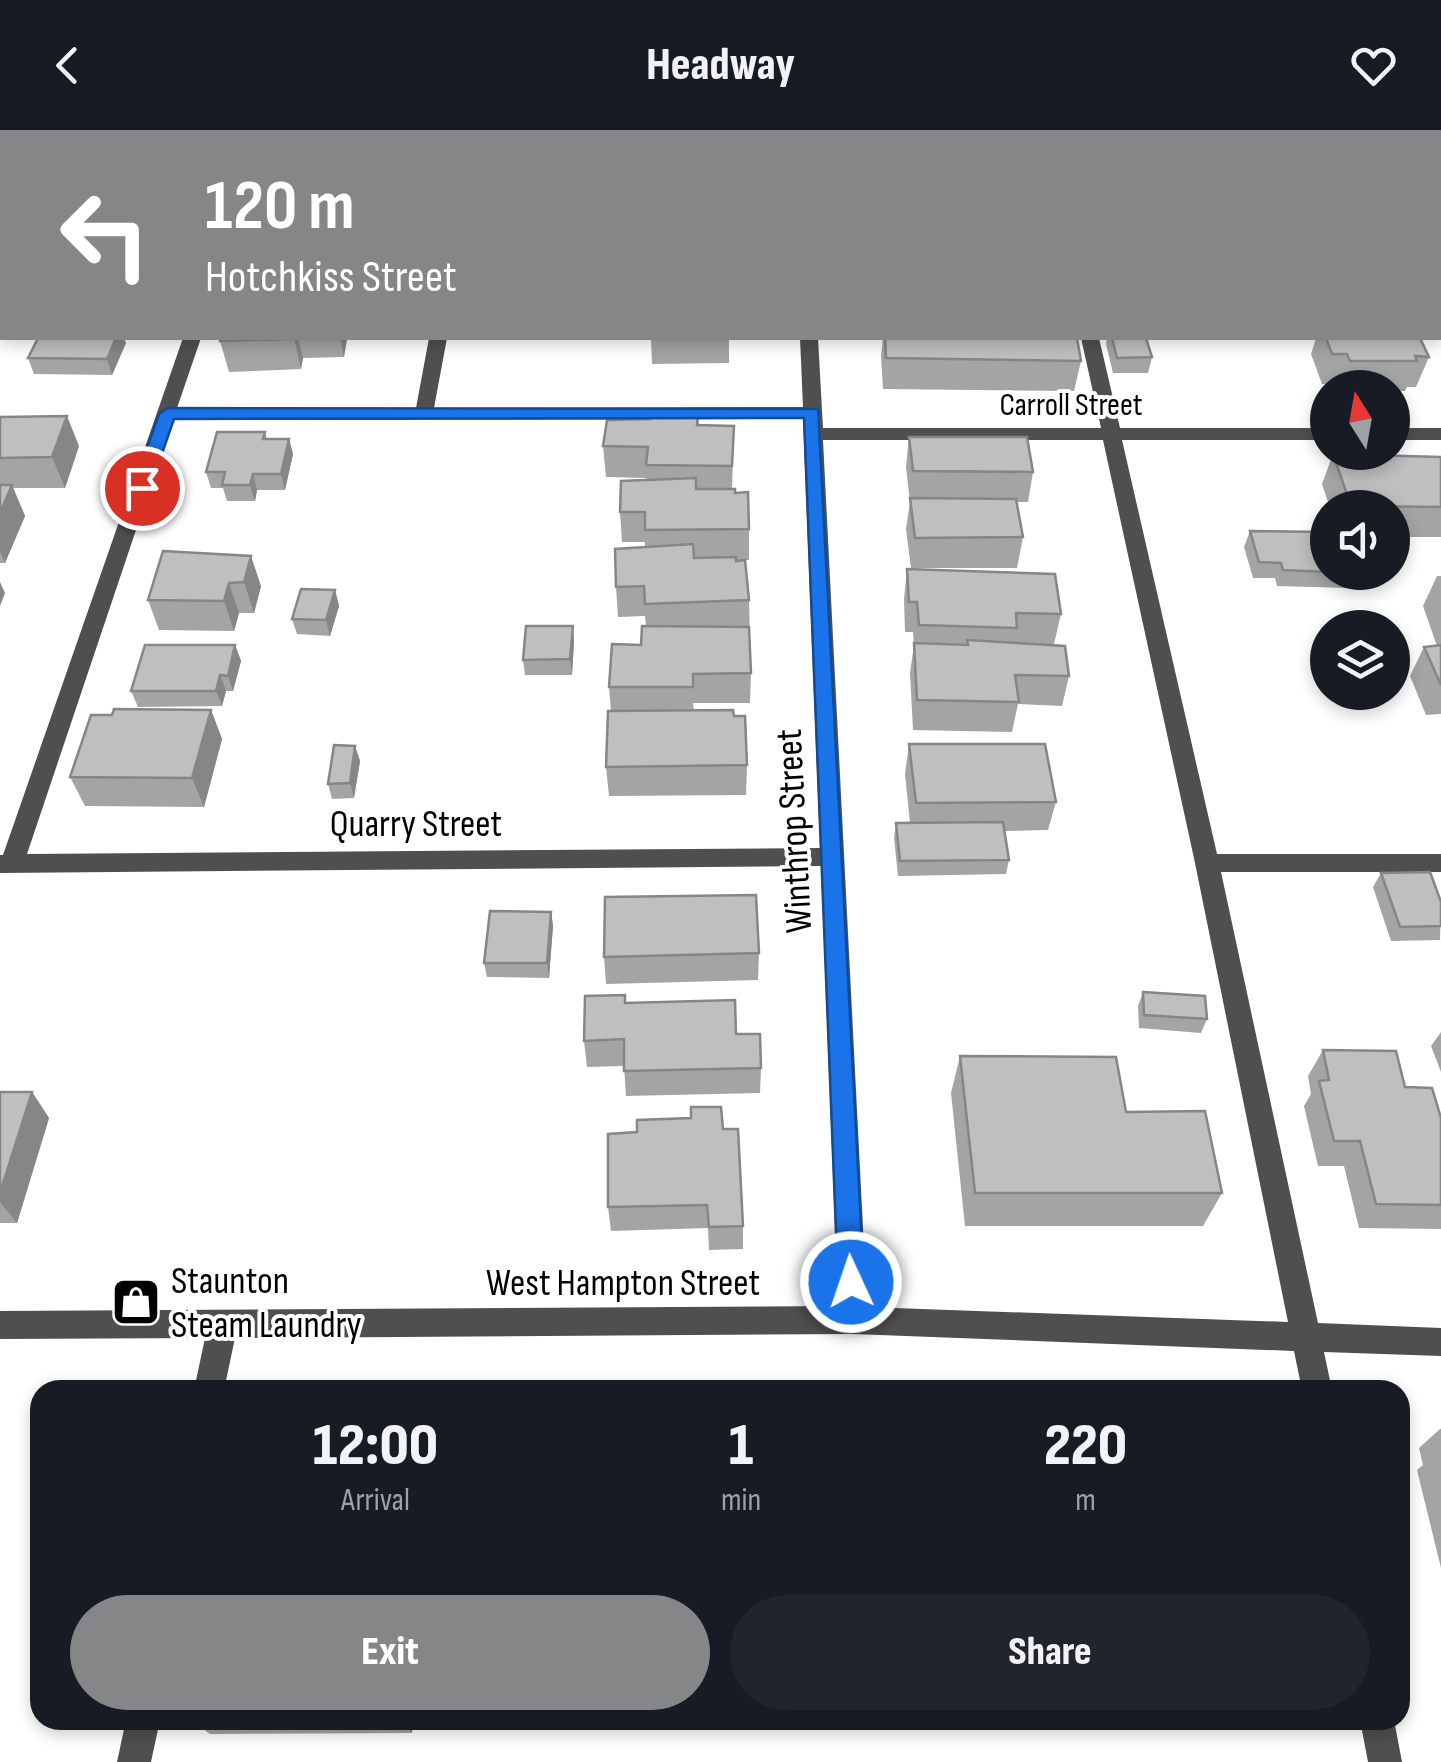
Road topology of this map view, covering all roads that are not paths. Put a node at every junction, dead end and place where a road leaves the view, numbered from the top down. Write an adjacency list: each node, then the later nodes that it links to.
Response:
1 (191, 340): 6 (street)
2 (438, 340): 5 (street)
3 (809, 340): 7 (street, Winthrop Street)
4 (1090, 340): 8 (street)
5 (424, 413): 6 (street, Carroll Street); 7 (street, Carroll Street)
6 (168, 414): 14 (street)
7 (813, 423): 8 (street, Carroll Street); 12 (street, Winthrop Street)
8 (1112, 434): 9 (street, Carroll Street); 13 (street)
9 (1310, 434)
10 (1410, 434): 11 (street)
11 (1441, 434)
12 (832, 857): 14 (street, Quarry Street); 16 (street, Winthrop Street)
13 (1208, 863): 15 (street); 19 (street)
14 (6, 864)
15 (1441, 864)
16 (853, 1320): 17 (street, West Hampton Street); 19 (street, West Hampton Street)
17 (223, 1324): 18 (street, West Hampton Street); 21 (street)
18 (0, 1325)
19 (1307, 1335): 20 (street, West Hampton Street); 22 (street)
20 (1441, 1342)
21 (212, 1380)
22 (1315, 1380)
23 (141, 1730): 25 (street)
24 (1379, 1730): 26 (street)
25 (134, 1762)
26 (1385, 1762)

